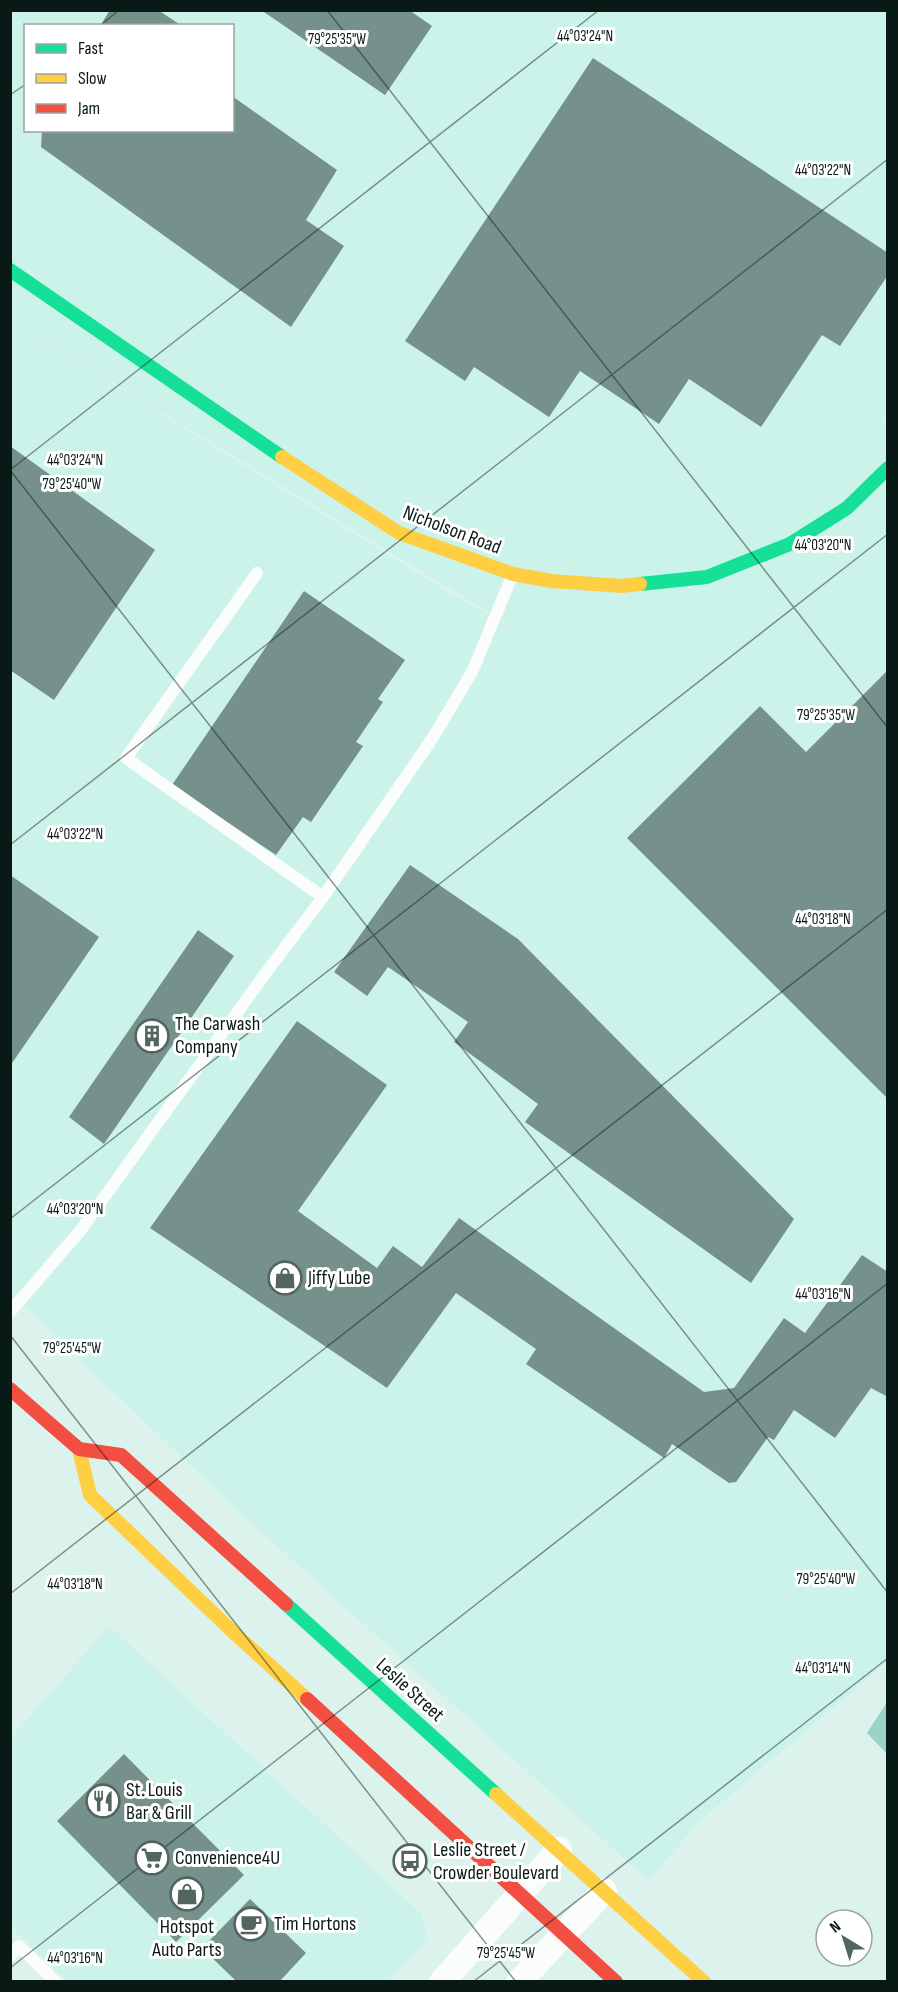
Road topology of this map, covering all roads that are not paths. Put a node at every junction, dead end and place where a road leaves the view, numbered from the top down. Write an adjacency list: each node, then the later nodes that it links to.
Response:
1 (10, 270): 4 (main road, Nicholson Road)
2 (888, 468): 4 (main road, Nicholson Road)
3 (258, 573): 5 (lane)
4 (513, 574): 5 (lane)
5 (323, 897): 6 (lane)
6 (10, 1312)
7 (10, 1389): 8 (main road)
8 (79, 1449): 9 (main road, Leslie Street); 11 (main road)
9 (558, 1850): 10 (main road, Leslie Street); 11 (street)
10 (604, 1891): 12 (street); 18 (main road, Leslie Street)
11 (520, 1896): 12 (main road); 15 (street)
12 (563, 1934): 16 (street); 17 (main road)
13 (10, 1956): 14 (lane)
14 (56, 1982)
15 (442, 1982)
16 (519, 1982)
17 (616, 1982)
18 (704, 1982)

